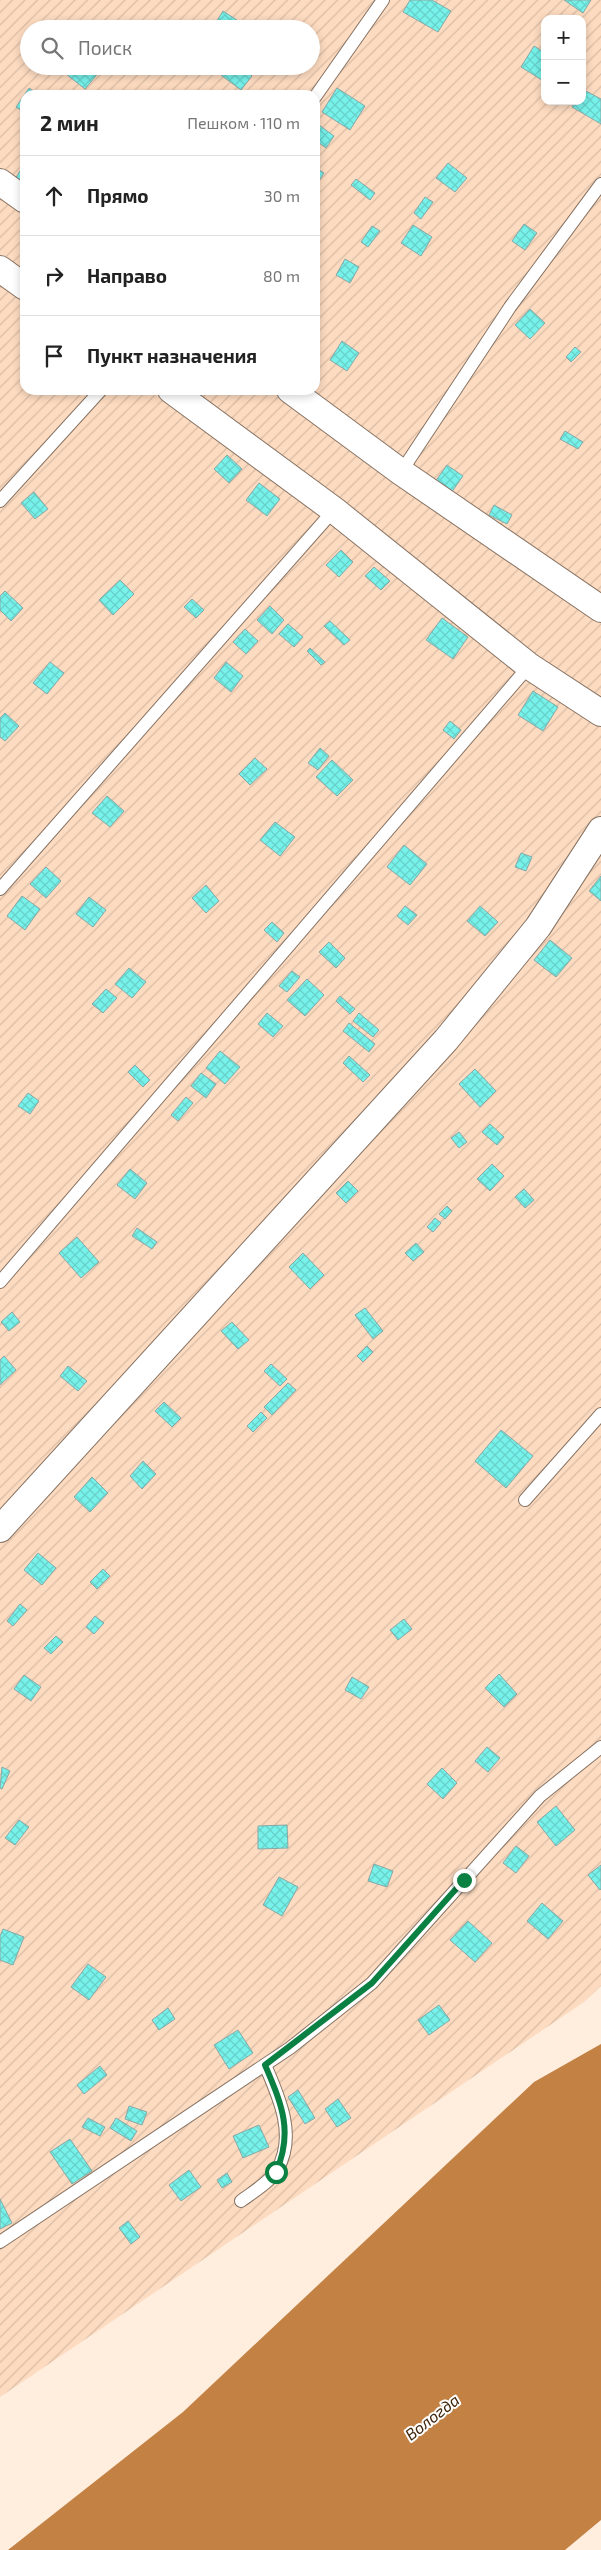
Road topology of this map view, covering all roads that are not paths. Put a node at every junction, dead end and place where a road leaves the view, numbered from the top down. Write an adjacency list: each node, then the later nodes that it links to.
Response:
1 (383, 0): 2 (lane)
2 (320, 90)
3 (0, 182): 5 (street)
4 (601, 184): 11 (lane)
5 (20, 196)
6 (0, 269): 7 (street)
7 (20, 283)
8 (96, 395): 12 (lane)
9 (178, 395): 13 (street)
10 (297, 395): 11 (street)
11 (400, 472): 14 (street)
12 (0, 501)
13 (334, 510): 15 (street); 18 (lane)
14 (601, 609)
15 (529, 666): 16 (street); 19 (lane)
16 (601, 713)
17 (601, 830): 22 (street)
18 (0, 889)
19 (0, 1282)
20 (601, 1414): 21 (lane)
21 (526, 1500)
22 (0, 1529)
23 (601, 1746): 24 (lane)
24 (265, 2065): 25 (lane); 26 (lane)
25 (242, 2201)
26 (0, 2242)

